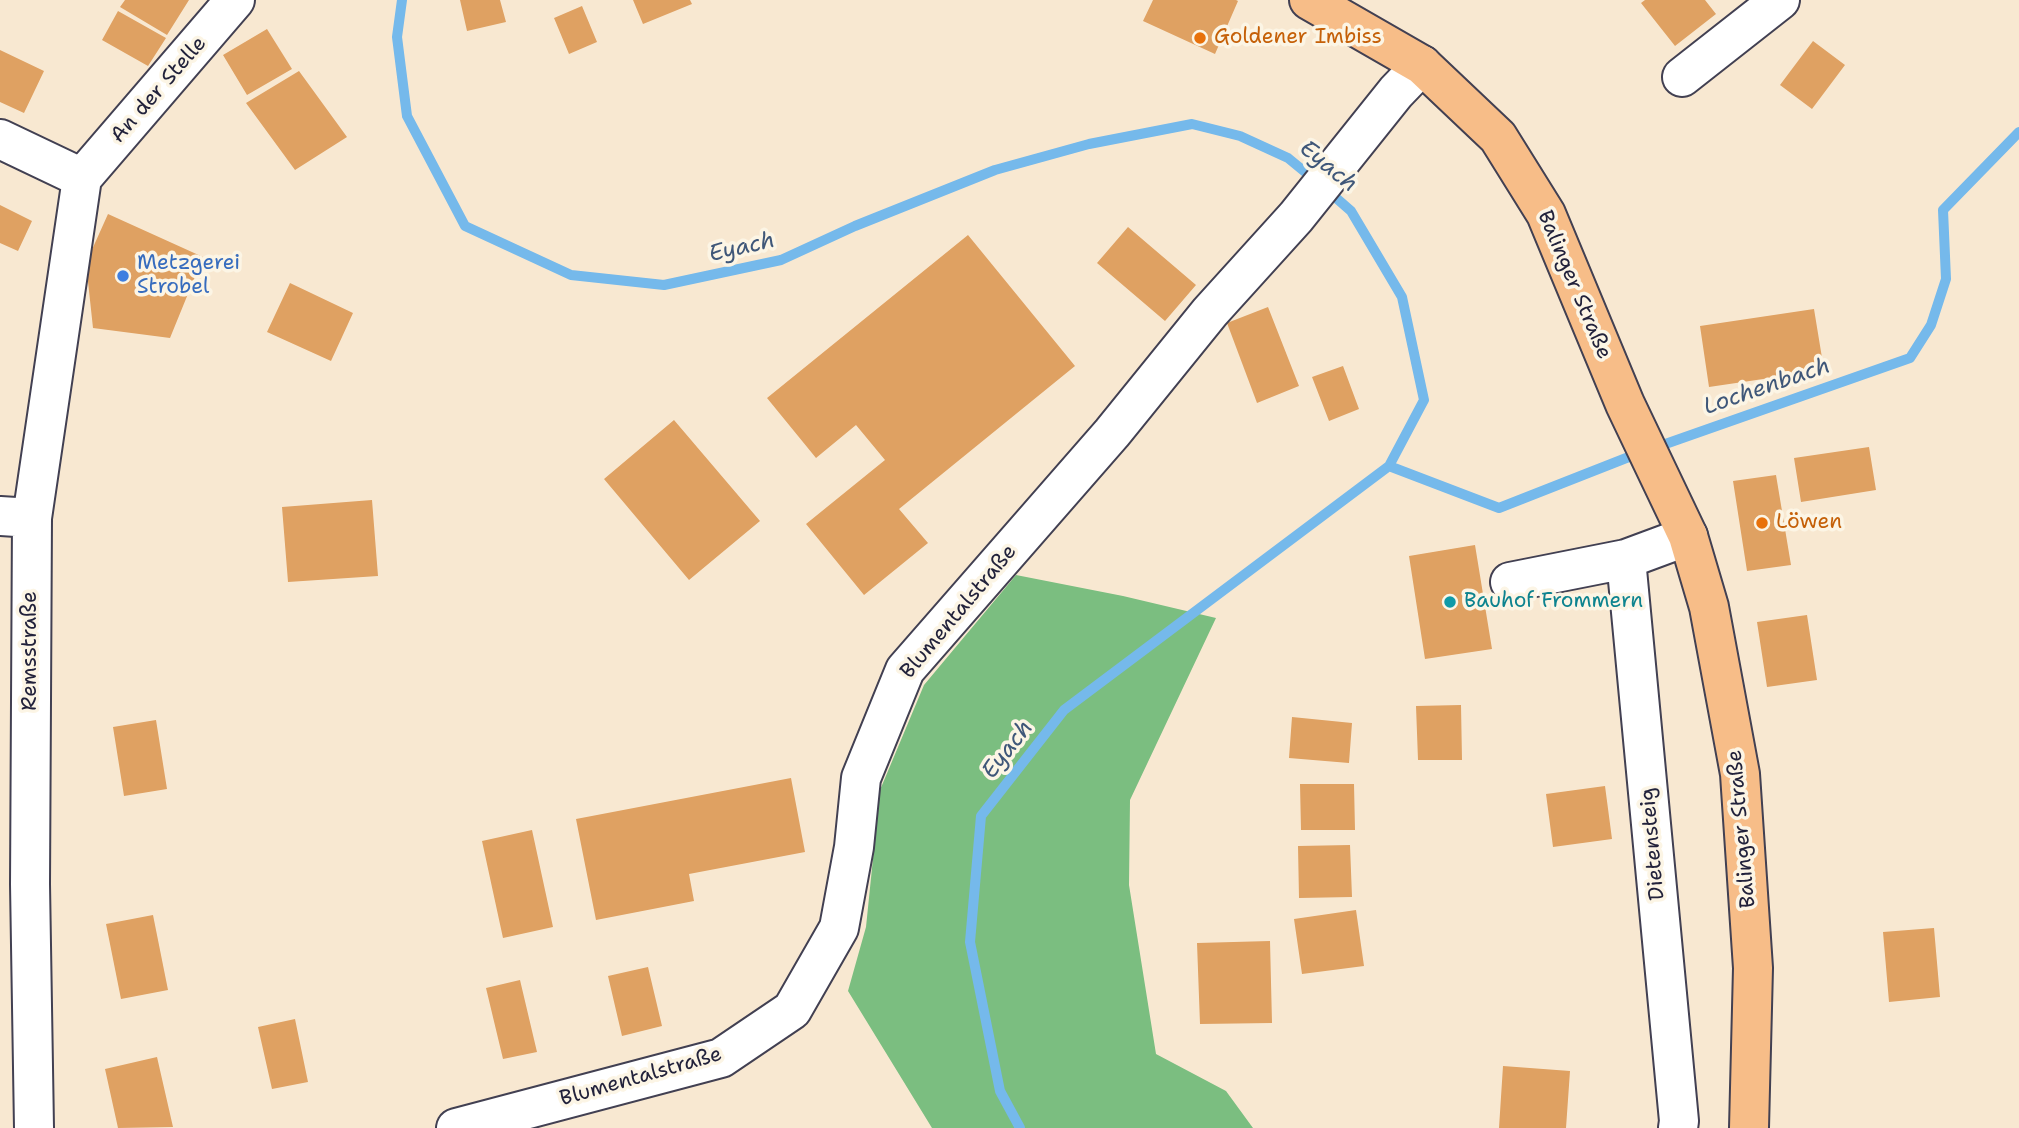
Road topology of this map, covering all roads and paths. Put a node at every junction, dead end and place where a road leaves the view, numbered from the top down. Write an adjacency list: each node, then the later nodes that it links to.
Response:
1 (235, 0): 7 (street, An der Stelle)
2 (1310, 0): 4 (main road, Balinger Straße)
3 (1780, 0): 5 (street)
4 (1422, 65): 9 (main road, Balinger Straße); 13 (street, Blumentalstraße)
5 (1682, 77)
6 (0, 139): 7 (street)
7 (82, 178): 8 (street, Remsstraße)
8 (16, 517): 12 (street, Remsstraße)
9 (1688, 536): 10 (street); 17 (main road, Balinger Straße)
10 (1626, 559): 11 (street); 16 (street, Dietensteig)
11 (1510, 582)
12 (15, 885): 14 (street, Remsstraße)
13 (504, 1122): 15 (street, Blumentalstraße)
14 (34, 1128)
15 (456, 1128)
16 (1678, 1128)
17 (1749, 1128)

